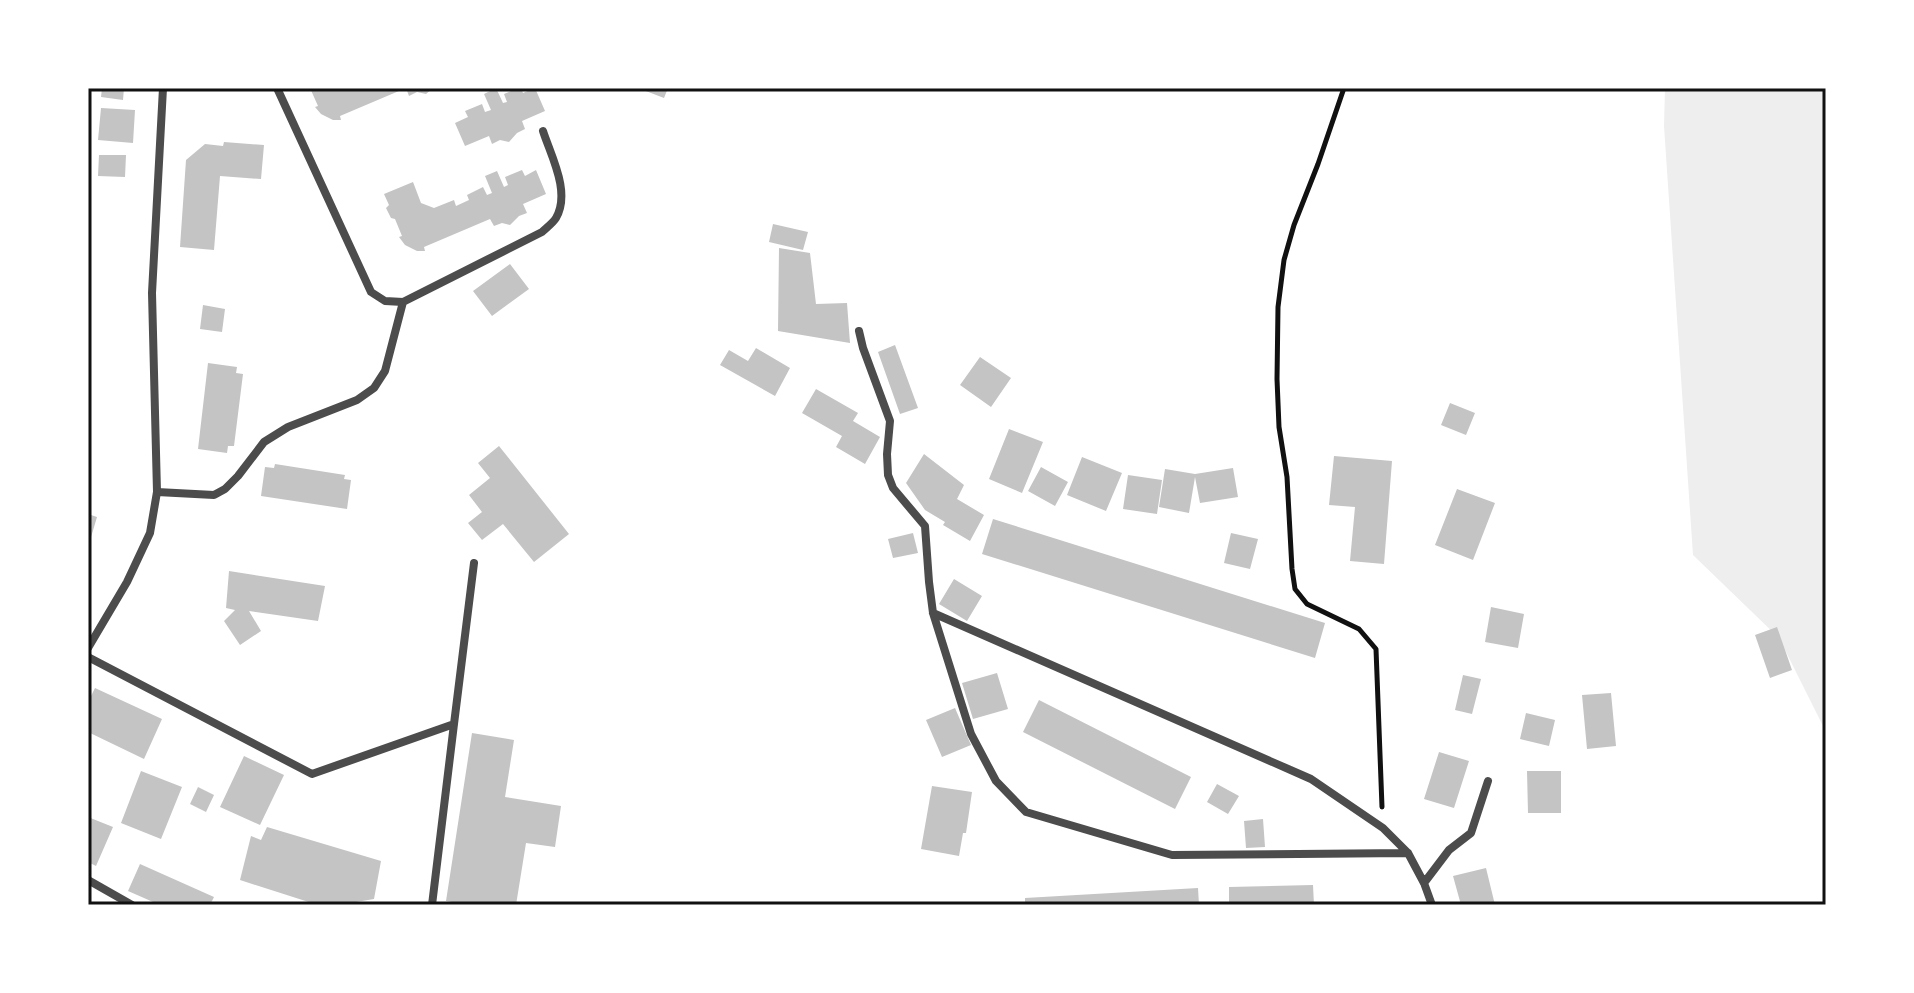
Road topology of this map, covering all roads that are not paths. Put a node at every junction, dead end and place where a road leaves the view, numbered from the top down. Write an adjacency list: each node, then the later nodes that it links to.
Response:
1 (163, 88): 6 (street)
2 (277, 88): 4 (street)
3 (543, 131): 4 (street)
4 (403, 302): 6 (street)
5 (859, 331): 8 (street)
6 (157, 492): 9 (street)
7 (474, 563): 11 (street)
8 (933, 613): 13 (street); 13 (street)
9 (88, 648)
10 (88, 657): 11 (street)
11 (454, 724): 17 (street)
12 (1488, 781): 15 (street)
13 (1408, 853): 15 (street)
14 (88, 880): 16 (street)
15 (1424, 883): 18 (street)
16 (132, 905)
17 (432, 905)
18 (1432, 905)

